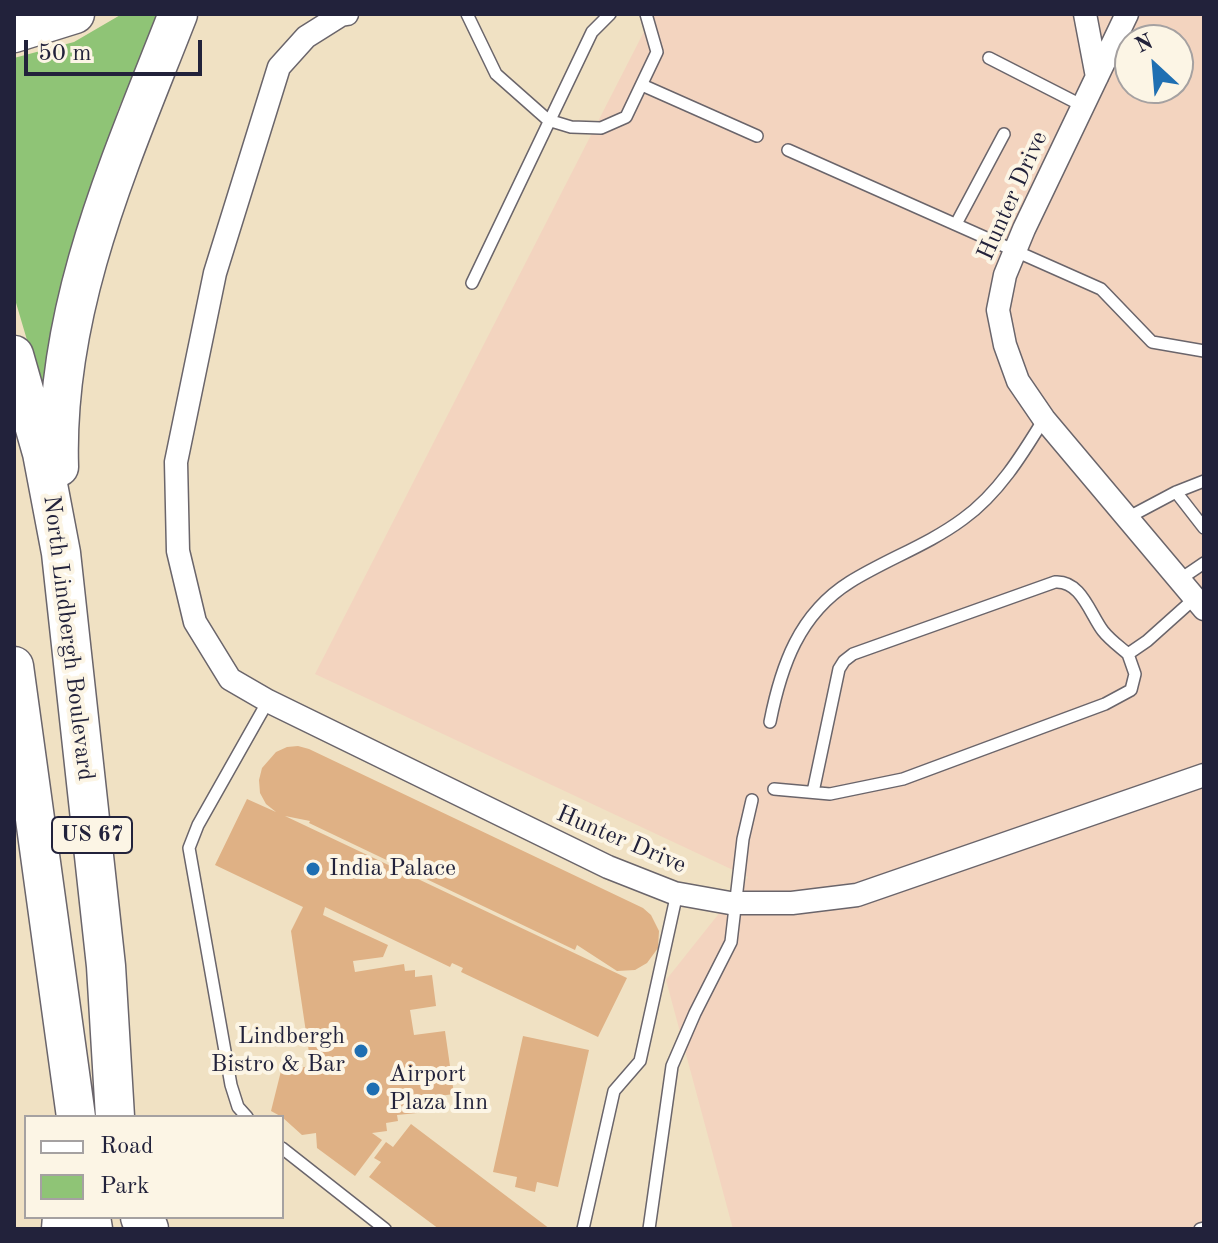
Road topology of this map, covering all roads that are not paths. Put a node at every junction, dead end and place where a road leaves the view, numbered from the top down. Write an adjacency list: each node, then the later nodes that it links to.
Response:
1 (75, 14): 9 (highway)
2 (178, 14): 28 (highway)
3 (347, 14): 34 (street, Hunter Drive)
4 (467, 14): 14 (lane)
5 (610, 14): 14 (lane)
6 (646, 14): 12 (lane)
7 (1085, 14): 11 (street)
8 (1127, 14): 11 (street, Hunter Drive)
9 (14, 33)
10 (989, 58): 13 (lane)
11 (1097, 77): 13 (street, Hunter Drive)
12 (642, 85): 14 (lane); 16 (lane)
13 (1083, 106): 19 (street, Hunter Drive)
14 (548, 120): 20 (lane)
15 (1004, 134): 18 (lane)
16 (757, 136)
17 (788, 150): 18 (lane)
18 (956, 224): 19 (lane)
19 (1015, 250): 21 (lane); 23 (street, Hunter Drive)
20 (472, 283)
21 (1204, 351)
22 (14, 355): 28 (highway, North Lindbergh Boulevard / US 67)
23 (1044, 419): 26 (street, Hunter Drive); 35 (lane)
24 (1204, 481): 25 (lane)
25 (1176, 492): 26 (lane); 27 (lane)
26 (1127, 518): 30 (street, Hunter Drive)
27 (1204, 528)
28 (61, 553): 43 (highway, North Lindbergh Boulevard / US 67)
29 (1204, 563): 30 (lane)
30 (1179, 580): 31 (street, Hunter Drive)
31 (1199, 604): 32 (lane)
32 (1128, 654): 38 (lane); 38 (lane)
33 (14, 666): 42 (highway, US 67)
34 (268, 701): 40 (street, Hunter Drive); 44 (lane)
35 (770, 722)
36 (1204, 775): 41 (street, Hunter Drive)
37 (774, 789): 38 (lane)
38 (813, 792)
39 (752, 800): 41 (lane)
40 (677, 893): 41 (street, Hunter Drive); 47 (lane)
41 (735, 903): 48 (lane)
42 (76, 1115)
43 (115, 1115)
44 (245, 1115)
45 (284, 1150): 46 (lane)
46 (385, 1229)
47 (583, 1229)
48 (649, 1229)

